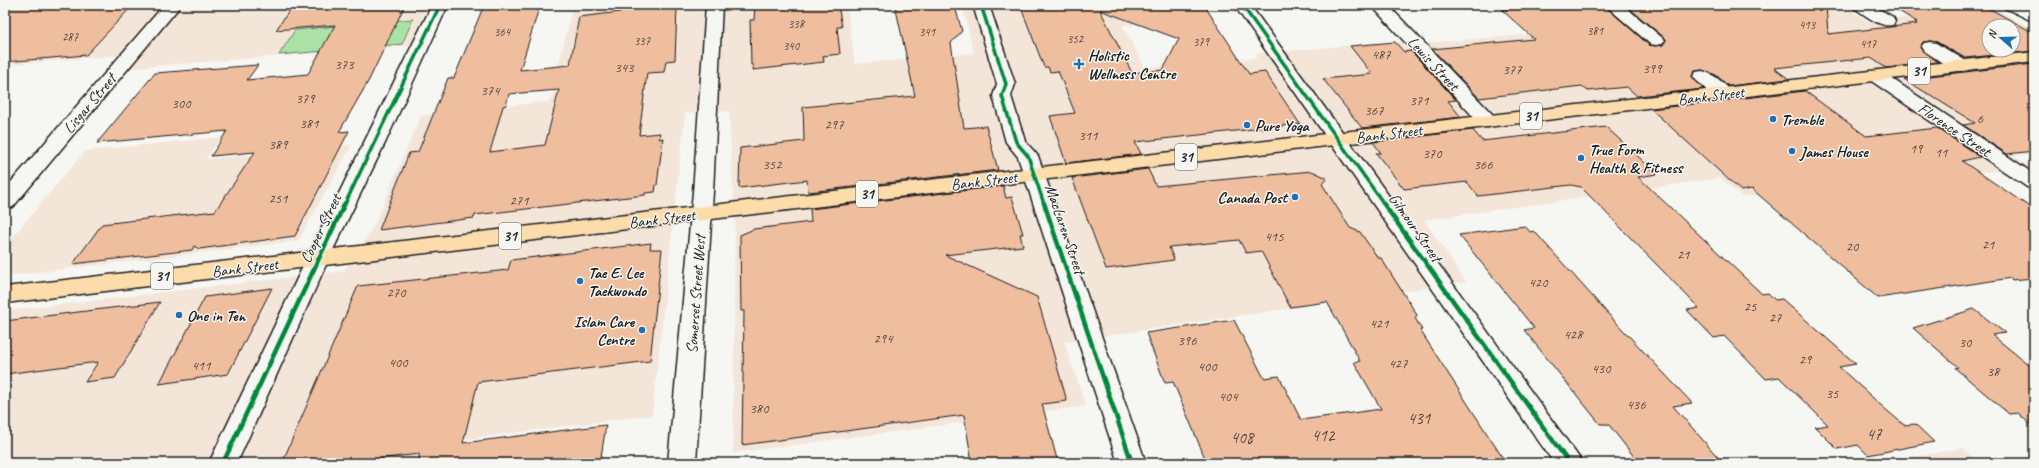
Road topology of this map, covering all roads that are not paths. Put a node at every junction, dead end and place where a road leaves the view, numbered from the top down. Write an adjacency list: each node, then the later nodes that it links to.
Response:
1 (173, 5): 23 (street, Lisgar Street)
2 (440, 5): 25 (street, Cooper Street)
3 (714, 5): 24 (street, Somerset Street West)
4 (981, 5): 21 (street, MacLaren Street)
5 (1242, 5): 20 (street, Gilmour Street)
6 (1379, 5): 19 (street, Lewis Street)
7 (1613, 5): 12 (street)
8 (1860, 5): 11 (street)
9 (2012, 5): 10 (street)
10 (2034, 17)
11 (1886, 21)
12 (1656, 40)
13 (1930, 47): 15 (street)
14 (2034, 57): 15 (main road, Bank Street / 31)
15 (1962, 66): 17 (main road, Bank Street / 31)
16 (1702, 76): 18 (street)
17 (1876, 76): 18 (main road, Bank Street / 31); 22 (street, Florence Street)
18 (1724, 94): 19 (main road, Bank Street / 31)
19 (1488, 121): 20 (main road, Bank Street / 31)
20 (1339, 139): 21 (main road, Bank Street / 31); 30 (street, Gilmour Street)
21 (1034, 174): 24 (main road, Bank Street / 31); 29 (street, MacLaren Street)
22 (2034, 183)
23 (5, 202)
24 (701, 213): 25 (main road, Bank Street / 31); 28 (street, Somerset Street West)
25 (318, 258): 26 (main road, Bank Street / 31); 27 (street, Cooper Street)
26 (5, 295)
27 (223, 463)
28 (682, 463)
29 (1132, 463)
30 (1569, 463)

